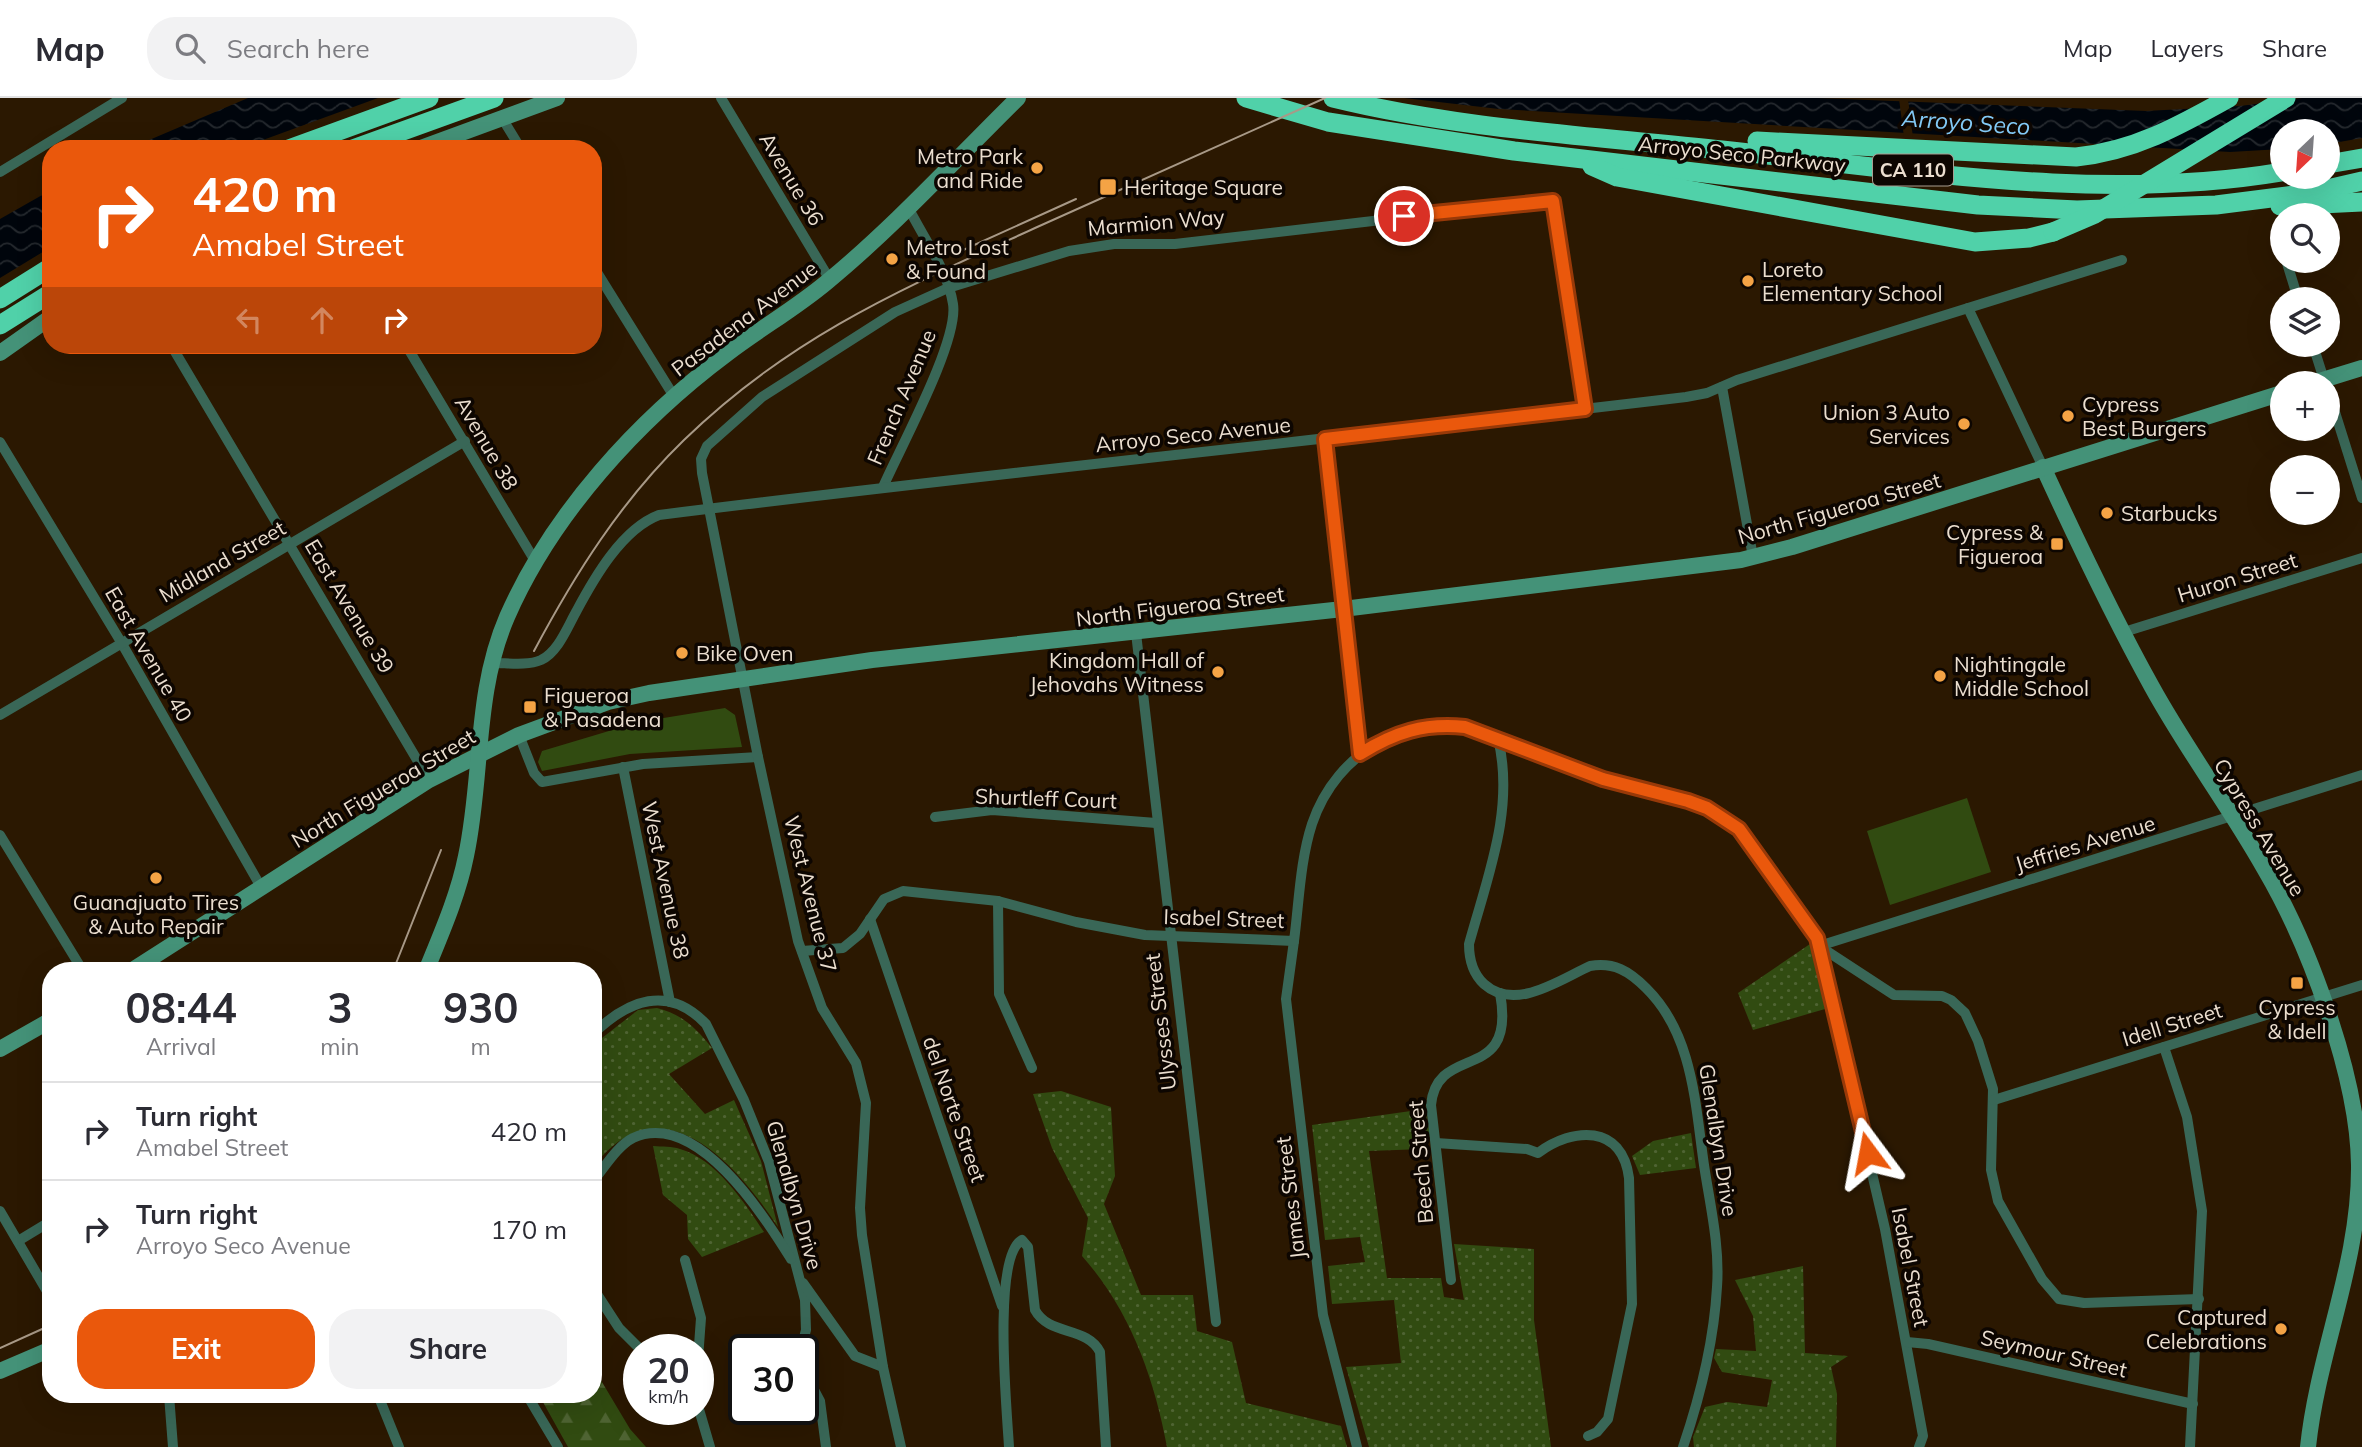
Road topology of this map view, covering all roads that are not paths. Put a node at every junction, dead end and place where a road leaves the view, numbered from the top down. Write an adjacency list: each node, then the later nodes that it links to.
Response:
1 (122, 98): 13 (street)
2 (429, 98): 14 (highway)
3 (495, 98): 15 (highway)
4 (557, 98): 11 (main road)
5 (721, 98): 30 (street, Avenue 36)
6 (1018, 98): 27 (main road, Pasadena Avenue)
7 (1246, 98): 19 (highway, Arroyo Seco Parkway / CA 110)
8 (1333, 98): 12 (highway, Arroyo Seco Parkway / CA 110)
9 (2229, 98): 12 (highway)
10 (2287, 98): 19 (highway, bridge)
11 (502, 118): 16 (main road); 17 (street)
12 (1546, 131): 23 (highway, Arroyo Seco Parkway / CA 110)
13 (53, 140)
14 (314, 140)
15 (378, 140)
16 (442, 140)
17 (515, 140)
18 (42, 147): 22 (street)
19 (1572, 158): 26 (highway, Arroyo Seco Parkway / CA 110)
20 (2362, 159): 21 (highway)
21 (2340, 162)
22 (0, 172)
23 (2270, 173)
24 (2362, 181): 26 (highway, Arroyo Seco Parkway / CA 110)
25 (2362, 202): 26 (highway)
26 (2216, 205)
27 (908, 207): 30 (main road, Pasadena Avenue); 32 (street, French Avenue)
28 (2122, 260): 35 (street, Arroyo Seco Avenue)
29 (42, 273): 33 (highway)
30 (830, 279): 45 (main road, Pasadena Avenue)
31 (602, 280): 45 (street)
32 (948, 288): 46 (street, Marmion Way); 52 (street, French Avenue); 54 (street, Marmion Way)
33 (0, 299)
34 (42, 299): 37 (highway)
35 (1968, 308): 43 (street, Arroyo Seco Avenue); 51 (street, Cypress Avenue)
36 (42, 323): 38 (main road)
37 (0, 326)
38 (0, 353)
39 (176, 354): 55 (street, East Avenue 39)
40 (412, 354): 49 (street, Avenue 38)
41 (2362, 368): 42 (main road)
42 (2340, 377)
43 (1722, 387): 46 (street, Arroyo Seco Avenue); 56 (street)
44 (2270, 397): 51 (main road, North Figueroa Street)
45 (675, 398): 58 (main road, Pasadena Avenue)
46 (1585, 409): 48 (street, Arroyo Seco Avenue)
47 (2340, 434): 53 (street)
48 (1325, 439): 52 (street, Arroyo Seco Avenue); 59 (street)
49 (465, 441): 55 (street, Midland Street); 58 (street, Avenue 38)
50 (0, 442): 62 (street, East Avenue 40)
51 (2043, 467): 56 (main road, North Figueroa Street); 60 (main road, Cypress Avenue)
52 (883, 486): 54 (street, Arroyo Seco Avenue)
53 (2362, 498)
54 (710, 508): 63 (street); 64 (street, West Avenue 37)
55 (290, 544): 62 (street, Midland Street); 73 (street, East Avenue 39)
56 (1754, 557): 59 (main road, North Figueroa Street)
57 (2362, 558): 60 (street, Huron Street)
58 (535, 561): 63 (main road, Pasadena Avenue)
59 (1343, 609): 61 (main road, North Figueroa Street); 69 (street)
60 (2124, 632): 74 (main road, Cypress Avenue)
61 (1136, 633): 64 (main road, North Figueroa Street); 76 (street, Ulysses Street)
62 (121, 642): 65 (street, Midland Street); 78 (street, East Avenue 40)
63 (493, 663): 68 (main road, Pasadena Avenue)
64 (743, 680): 66 (main road, North Figueroa Street); 70 (street, West Avenue 37)
65 (0, 715)
66 (519, 735): 68 (main road, North Figueroa Street); 71 (street)
67 (1498, 738): 69 (street, Isabel Street); 83 (street, Isabel Street); 89 (street)
68 (478, 753): 73 (main road, North Figueroa Street); 87 (main road)
69 (1360, 754): 82 (street, Isabel Street)
70 (758, 757): 71 (street); 84 (street, West Avenue 37)
71 (623, 767): 91 (street, West Avenue 38)
72 (2362, 775): 74 (street, Jeffries Avenue)
73 (429, 780): 78 (main road, North Figueroa Street)
74 (2232, 816): 83 (street, Jeffries Avenue); 90 (main road, Cypress Avenue)
75 (935, 817): 76 (street, Shurtleff Court)
76 (1156, 823): 81 (street, Ulysses Street)
77 (0, 835): 85 (street)
78 (261, 887): 86 (main road, North Figueroa Street)
79 (998, 901): 80 (street, Isabel Street); 81 (street, Isabel Street); 96 (street)
80 (870, 919): 84 (street, Isabel Street); 110 (street, del Norte Street)
81 (1170, 937): 82 (street, Isabel Street); 111 (street, Ulysses Street)
82 (1294, 941): 134 (street, James Street)
83 (1819, 947): 97 (street); 115 (street, Isabel Street)
84 (802, 951): 117 (street, West Avenue 37)
85 (78, 962)
86 (145, 962)
87 (429, 962)
88 (2362, 985): 90 (street, Idell Street)
89 (1500, 993): 98 (street, Beech Street); 135 (street, Glenalbyn Drive)
90 (2322, 998): 94 (street, Idell Street); 100 (main road, Cypress Avenue)
91 (670, 1002): 93 (street); 105 (street, Glenalbyn Drive)
92 (42, 1025): 95 (main road)
93 (602, 1027)
94 (2164, 1047): 97 (street, Idell Street); 108 (street)
95 (0, 1049)
96 (1032, 1068)
97 (1994, 1100): 108 (street)
98 (1436, 1143): 106 (street, Beech Street); 125 (street)
99 (602, 1170): 105 (street)
100 (2360, 1195): 138 (main road, Cypress Avenue)
101 (0, 1211): 103 (street)
102 (42, 1226): 103 (street)
103 (18, 1241): 107 (street)
104 (685, 1260): 113 (street)
105 (798, 1276): 114 (street, Glenalbyn Drive); 117 (street)
106 (1451, 1280)
107 (42, 1283)
108 (2199, 1299): 123 (street)
109 (602, 1302): 112 (street)
110 (1004, 1312): 132 (street); 133 (street)
111 (1216, 1322)
112 (625, 1334)
113 (700, 1334)
114 (804, 1334)
115 (1907, 1342): 123 (street, Seymour Street); 136 (street, Isabel Street)
116 (42, 1353): 118 (main road)
117 (883, 1367): 131 (street, West Avenue 37)
118 (0, 1371)
119 (819, 1399): 130 (street)
120 (170, 1403): 126 (street)
121 (381, 1403): 127 (street)
122 (532, 1403): 128 (street)
123 (2193, 1404): 137 (street)
124 (704, 1425): 129 (street)
125 (1588, 1436)
126 (173, 1447)
127 (399, 1447)
128 (558, 1447)
129 (710, 1447)
130 (826, 1447)
131 (901, 1447)
132 (1009, 1447)
133 (1105, 1447)
134 (1357, 1447)
135 (1683, 1447)
136 (1919, 1447)
137 (2190, 1447)
138 (2308, 1447)

